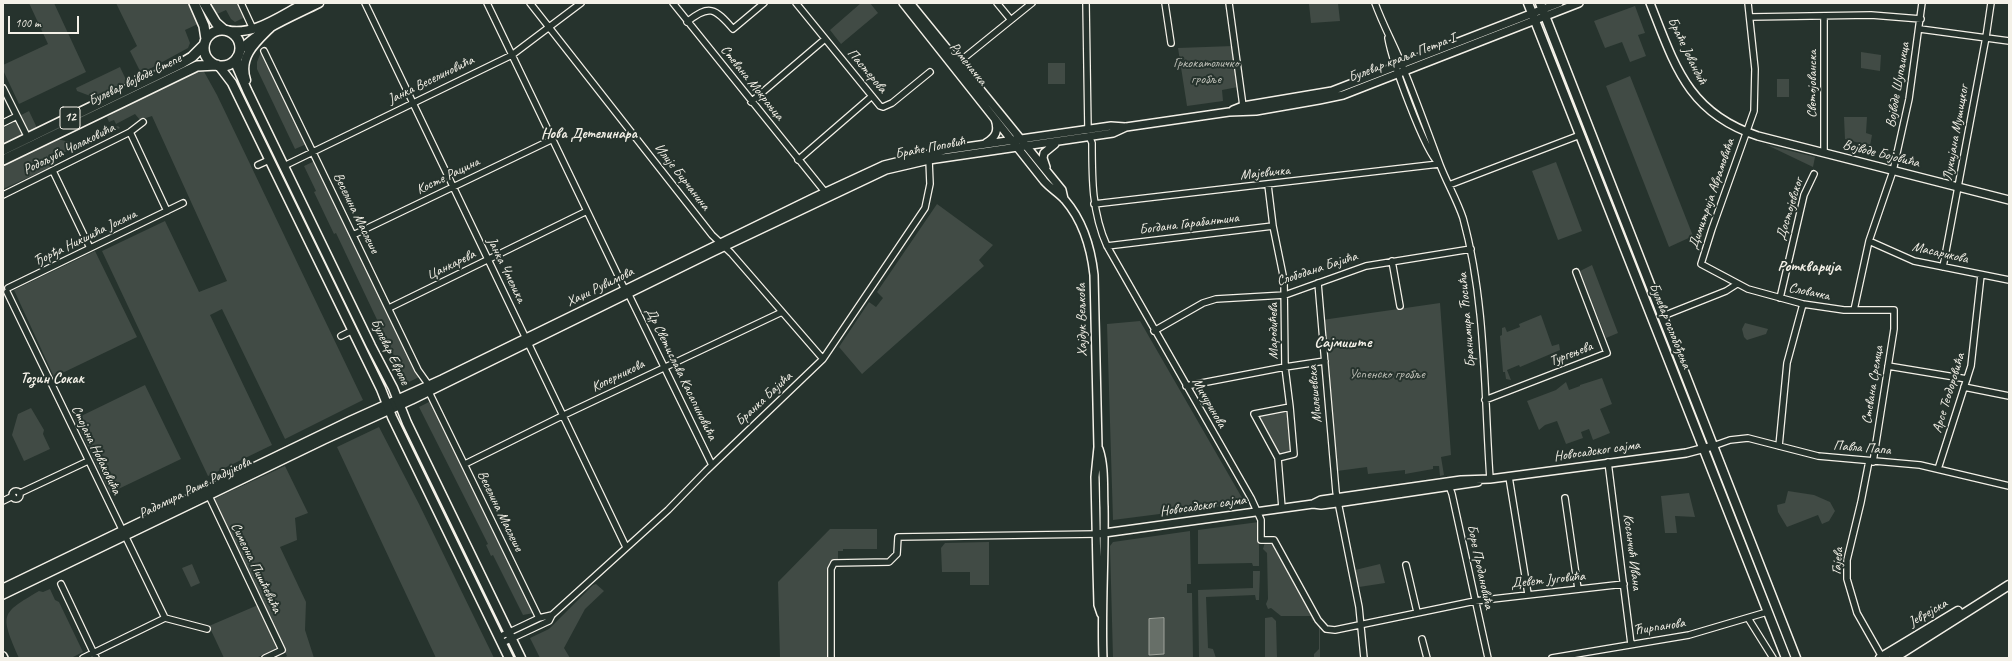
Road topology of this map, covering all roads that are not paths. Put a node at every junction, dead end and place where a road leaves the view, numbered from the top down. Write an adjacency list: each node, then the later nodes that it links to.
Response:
1 (194, 3): 43 (main road)
2 (204, 3): 39 (main road)
3 (241, 3): 37 (street)
4 (305, 3): 37 (main road)
5 (319, 3): 35 (main road)
6 (365, 3): 56 (street, Јанка Чмелика)
7 (487, 3): 47 (street, Др Светислава Касапиновића)
8 (530, 3): 36 (street, Илије Бирчанина)
9 (581, 3): 36 (street, Јанка Веселиновића)
10 (673, 3): 34 (street, Стевана Мокрањца)
11 (764, 3): 34 (street, Стевана Мокрањца)
12 (796, 3): 41 (street, Пастерова)
13 (903, 3): 60 (street, Руменачка)
14 (910, 3): 48 (street, Руменачка)
15 (997, 3): 33 (street)
16 (1032, 3): 33 (street)
17 (1086, 3): 66 (street, Мичуринова)
18 (1165, 3): 44 (street)
19 (1229, 3): 57 (street)
20 (1375, 3): 49 (street, Бранимира Ћосића)
21 (1528, 3): 30 (main road, Булевар ослобођења)
22 (1559, 3): 28 (street, Булевар краља Петра I)
23 (1579, 3): 28 (street, Булевар краља Петра I)
24 (1650, 3): 65 (street, Браће Јовандић)
25 (1748, 3): 31 (street)
26 (1922, 3): 32 (street, Војводе Шупљикца)
27 (1990, 3): 40 (street, Лукијана Мушицког)
28 (1542, 9): 30 (street, Булевар краља Петра I); 128 (main road, Булевар ослобођења)
29 (1824, 16): 31 (street); 32 (street); 78 (street, Светојованска)
30 (1534, 17): 49 (street, Булевар краља Петра I); 52 (street, Булевар краља Петра I); 67 (main road, Булевар ослобођења)
31 (1750, 17): 65 (street)
32 (1921, 19): 38 (street, Војводе Шупљикца)
33 (1011, 20): 48 (street)
34 (687, 22): 55 (street, Стевана Мокрањца)
35 (272, 26): 46 (main road); 61 (main road)
36 (550, 28): 47 (street, Јанка Веселиновића); 105 (street, Илије Бирчанина)
37 (253, 29): 39 (main road)
38 (1920, 29): 40 (street); 87 (street, Војводе Шупљикца)
39 (225, 30): 43 (main road, 12); 46 (main road)
40 (1986, 37): 42 (street); 92 (street, Лукијана Мушицког)
41 (825, 39): 54 (street, Пастерова); 55 (street)
42 (2009, 41)
43 (205, 42): 50 (main road); 68 (main road, Булевар војводе Степе / 12)
44 (1171, 43)
45 (264, 51): 77 (street, Веселина Маслеше)
46 (238, 54): 50 (main road, 12); 61 (main road, Булевар Европе)
47 (512, 55): 56 (street, Јанка Веселиновића); 69 (street, Др Светислава Касапиновића)
48 (959, 62): 70 (street, Руменачка)
49 (1399, 65): 52 (street, Бранимира Ћосића); 57 (street, Булевар краља Петра I)
50 (218, 66): 79 (main road, Булевар војводе Степе / 12); 80 (main road, Булевар Европе)
51 (930, 72): 54 (street, Пастерова)
52 (1402, 72): 58 (street, Булевар краља Петра I); 83 (street, Бранимира Ћосића)
53 (3, 88): 59 (street)
54 (872, 96): 81 (street)
55 (751, 102): 81 (street, Стевана Мокрањца)
56 (413, 103): 77 (street, Јанка Веселиновића); 93 (street, Јанка Чмелика)
57 (1243, 106): 58 (street, Булевар краља Петра I)
58 (1229, 112): 66 (street, Булевар краља Петра I)
59 (17, 116): 63 (street); 68 (street)
60 (995, 119): 71 (street, Руменачка); 73 (street)
61 (261, 120): 85 (main road, Булевар Европе)
62 (143, 122): 64 (street, Родољуба Чолаковића)
63 (3, 123)
64 (130, 132): 86 (street, Родољуба Чолаковића); 100 (street)
65 (1746, 132): 78 (street, Војводе Бојовића); 113 (street, Димитрија Аврамовића)
66 (1089, 133): 70 (street, Булевар краља Петра I); 72 (street, Булевар краља Петра I); 99 (street, Мичуринова)
67 (1580, 135): 91 (street); 150 (main road, Булевар ослобођења)
68 (28, 138): 76 (main road, Булевар војводе Степе / 12)
69 (552, 139): 93 (street, Косте Рацина); 101 (street, Др Светислава Касапиновића)
70 (1022, 140): 71 (street, Булевар краља Петра I); 74 (street, Хајдук Вељкова)
71 (1013, 141): 73 (street, Браће Поповић); 75 (street, Хајдук Вељкова)
72 (1059, 142): 74 (street, Булевар краља Петра I); 89 (street)
73 (983, 145): 95 (street, Браће Поповић)
74 (1027, 146): 75 (street, Булевар краља Петра I); 89 (street, Хајдук Вељкова)
75 (1018, 147): 82 (street, Браће Поповић); 96 (street, Хајдук Вељкова)
76 (3, 150)
77 (313, 152): 85 (street, Јанка Веселиновића); 103 (street, Веселина Маслеше)
78 (1824, 153): 87 (street, Војводе Бојовића)
79 (3, 160)
80 (269, 160): 84 (street); 129 (main road, Булевар Европе)
81 (798, 160): 95 (street, Стевана Мокрањца)
82 (929, 160): 95 (street, Браће Поповић); 133 (street, Бранка Бајића)
83 (1439, 164): 90 (street, Мајевичка); 91 (street, Бранимира Ћосића)
84 (258, 165)
85 (284, 166): 144 (main road, Булевар Европе)
86 (53, 171): 94 (street, Родољуба Чолаковића); 107 (street)
87 (1893, 171): 92 (street, Војводе Бојовића); 104 (street, Војводе Шупљикца)
88 (1814, 174): 121 (street, Достојевског)
89 (1050, 175): 96 (street, Хајдук Вељкова)
90 (1268, 185): 99 (street, Мајевичка); 102 (street, Мародићева)
91 (1449, 185): 108 (street, Бранимира Ћосића)
92 (1959, 186): 97 (street, Војводе Бојовића); 111 (street, Лукијана Мушицког)
93 (453, 187): 103 (street, Косте Рацина); 109 (street, Јанка Чмелика)
94 (3, 195)
95 (826, 195): 105 (street, Хаџи Рувимова)
96 (1064, 199): 169 (street, Хајдук Вељкова)
97 (2009, 200)
98 (183, 203): 100 (street, Ђорђа Никшића Јохана)
99 (1094, 204): 106 (street, Мичуринова)
100 (169, 210): 107 (street, Ђорђа Никшића Јохана)
101 (587, 211): 109 (street, Цанкарева); 119 (street, Др Светислава Касапиновића)
102 (1273, 226): 106 (street, Богдана Гарабантина); 120 (street, Мародићева)
103 (353, 235): 124 (street, Веселина Маслеше)
104 (1869, 241): 111 (street, Масарикова); 125 (street, Војводе Шупљикца)
105 (722, 245): 119 (street, Хаџи Рувимова); 127 (street, Илије Бирчанина)
106 (1107, 246): 130 (street, Мичуринова)
107 (90, 248): 118 (street, Ђорђа Никшића Јохана)
108 (1470, 249): 110 (street, Слободана Бајића); 143 (street, Бранимира Ћосића)
109 (488, 260): 124 (street, Цанкарева); 132 (street, Јанка Чмелика)
110 (1392, 260): 116 (street, Слободана Бајића); 123 (street)
111 (1943, 267): 114 (street, Масарикова)
112 (1576, 272): 143 (street, Тургењева)
113 (1721, 275): 117 (street, Словачка)
114 (1981, 275): 115 (street, Масарикова); 138 (street, Арсе Теодоровића)
115 (2009, 280)
116 (1318, 283): 120 (street, Слободана Бајића); 134 (street, Милешевска)
117 (1737, 284): 121 (street, Словачка); 128 (street, Булевар ослобођења)
118 (5, 290): 152 (street, Стојана Новаковића)
119 (627, 292): 132 (street, Хаџи Рувимова); 137 (street, Др Светислава Касапиновића)
120 (1285, 295): 130 (street, Слободана Бајића); 135 (street, Мародићева)
121 (1780, 298): 122 (street, Словачка)
122 (1803, 304): 125 (street, Словачка); 149 (street)
123 (1400, 306)
124 (389, 308): 141 (street, Веселина Маслеше)
125 (1857, 309): 126 (street, Словачка)
126 (1895, 311): 136 (street, Стевана Сремца)
127 (782, 312): 133 (street, Илије Бирчанина); 137 (street, Коперникова)
128 (1663, 316): 148 (main road, Булевар ослобођења)
129 (351, 331): 131 (street); 145 (main road, Булевар Европе)
130 (1154, 331): 139 (street, Мичуринова)
131 (341, 336)
132 (527, 340): 141 (street, Хаџи Рувимова); 147 (street, Јанка Чмелика)
133 (823, 359): 156 (street, Бранка Бајића)
134 (1325, 361): 135 (street); 165 (street, Милешевска)
135 (1285, 366): 139 (street); 146 (street, Мародићева)
136 (1888, 366): 138 (street); 154 (street, Стевана Сремца)
137 (664, 367): 147 (street, Коперникова); 156 (street, Др Светислава Касапиновића)
138 (1967, 379): 140 (street, Арсе Теодоровића)
139 (1186, 386): 167 (street, Мичуринова)
140 (1964, 387): 142 (street); 157 (street, Арсе Теодоровића)
141 (429, 388): 144 (street, Хаџи Рувимова); 155 (street, Веселина Маслеше)
142 (2009, 396)
143 (1485, 400): 159 (street, Бранимира Ћосића)
144 (398, 402): 145 (street, Хаџи Рувимова); 192 (main road, Булевар Европе)
145 (388, 407): 162 (street, Радомира Раше Радујкова); 168 (street, Радомира Раше Радујкова); 194 (main road, Булевар Европе)
146 (1289, 407): 151 (street, Мародићева); 151 (street)
147 (564, 415): 155 (street, Коперникова); 170 (street, Јанка Чмелика)
148 (1713, 446): 149 (street, Павла Папа); 150 (street, Новосадског сајма); 210 (main road, Булевар ослобођења)
149 (1779, 446): 154 (street, Павла Папа)
150 (1704, 449): 153 (street, Новосадског сајма); 185 (main road, Булевар ослобођења)
151 (1278, 458): 166 (street)
152 (88, 461): 164 (street); 168 (street, Стојана Новаковића)
153 (1608, 462): 158 (street, Новосадског сајма); 174 (street, Косанчић Ивана)
154 (1871, 462): 157 (street, Павла Папа); 197 (street, Гајева)
155 (465, 464): 188 (street, Веселина Маслеше)
156 (712, 465): 170 (street, Бранка Бајића)
157 (1938, 469): 161 (street, Павла Папа)
158 (1509, 477): 159 (street, Новосадског сајма); 179 (street)
159 (1486, 480): 160 (street, Новосадског сајма)
160 (1449, 485): 165 (street, Новосадског сајма); 183 (street, Боре Продановића)
161 (2009, 486)
162 (209, 496): 168 (street, Радомира Раше Радујкова); 199 (street, Симеона Пишћевића)
163 (1565, 498): 178 (street)
164 (3, 500)
165 (1337, 501): 166 (street, Новосадског сајма); 190 (street, Милешевска)
166 (1282, 508): 167 (street, Новосадског сајма)
167 (1257, 512): 169 (street, Новосадског сајма); 190 (street, Мичуринова)
168 (123, 534): 175 (street, Радомира Раше Радујкова); 187 (street, Стојана Новаковића)
169 (1100, 534): 202 (street); 203 (street, Хајдук Вељкова)
170 (626, 547): 186 (street, Бранка Бајића)
171 (1406, 565): 184 (street)
172 (3, 584): 175 (street)
173 (61, 584): 196 (street)
174 (1624, 584): 178 (street, Девет Југовића); 195 (street, Косанчић Ивана)
175 (17, 585): 177 (street, Радомира Раше Радујкова); 181 (street, Радомира Раше Радујкова); 182 (street)
176 (2009, 586): 180 (main road, Јеврејска)
177 (3, 588)
178 (1578, 589): 179 (street, Девет Југовића)
179 (1528, 594): 183 (street, Девет Југовића)
180 (1992, 595): 197 (main road, Јеврејска); 211 (main road, Јеврејска)
181 (3, 596)
182 (3, 600)
183 (1474, 601): 184 (street, Девет Југовића); 206 (street, Боре Продановића)
184 (1417, 612): 190 (street, Мичуринова)
185 (1767, 612): 189 (street, Ћирпанова); 209 (main road, Булевар ослобођења)
186 (552, 615): 188 (street, Бранка Бајића); 192 (street, Бранка Бајића)
187 (165, 618): 191 (street); 196 (street)
188 (539, 618): 192 (street, Бранка Бајића)
189 (1748, 618): 195 (street, Ћирпанова); 208 (street)
190 (1361, 625): 204 (street, Милешевска)
191 (207, 628)
192 (511, 635): 194 (street); 201 (main road, Булевар Европе)
193 (1422, 639): 205 (street)
194 (501, 640): 200 (main road, Булевар Европе)
195 (1631, 644): 207 (street, Ћирпанова)
196 (95, 655): 198 (street)
197 (1881, 657)
198 (83, 658)
199 (265, 658)
200 (509, 658)
201 (521, 658)
202 (831, 658)
203 (1103, 658)
204 (1364, 658)
205 (1427, 658)
206 (1488, 658)
207 (1552, 658)
208 (1773, 658)
209 (1786, 658)
210 (1796, 658)
211 (1896, 658)

